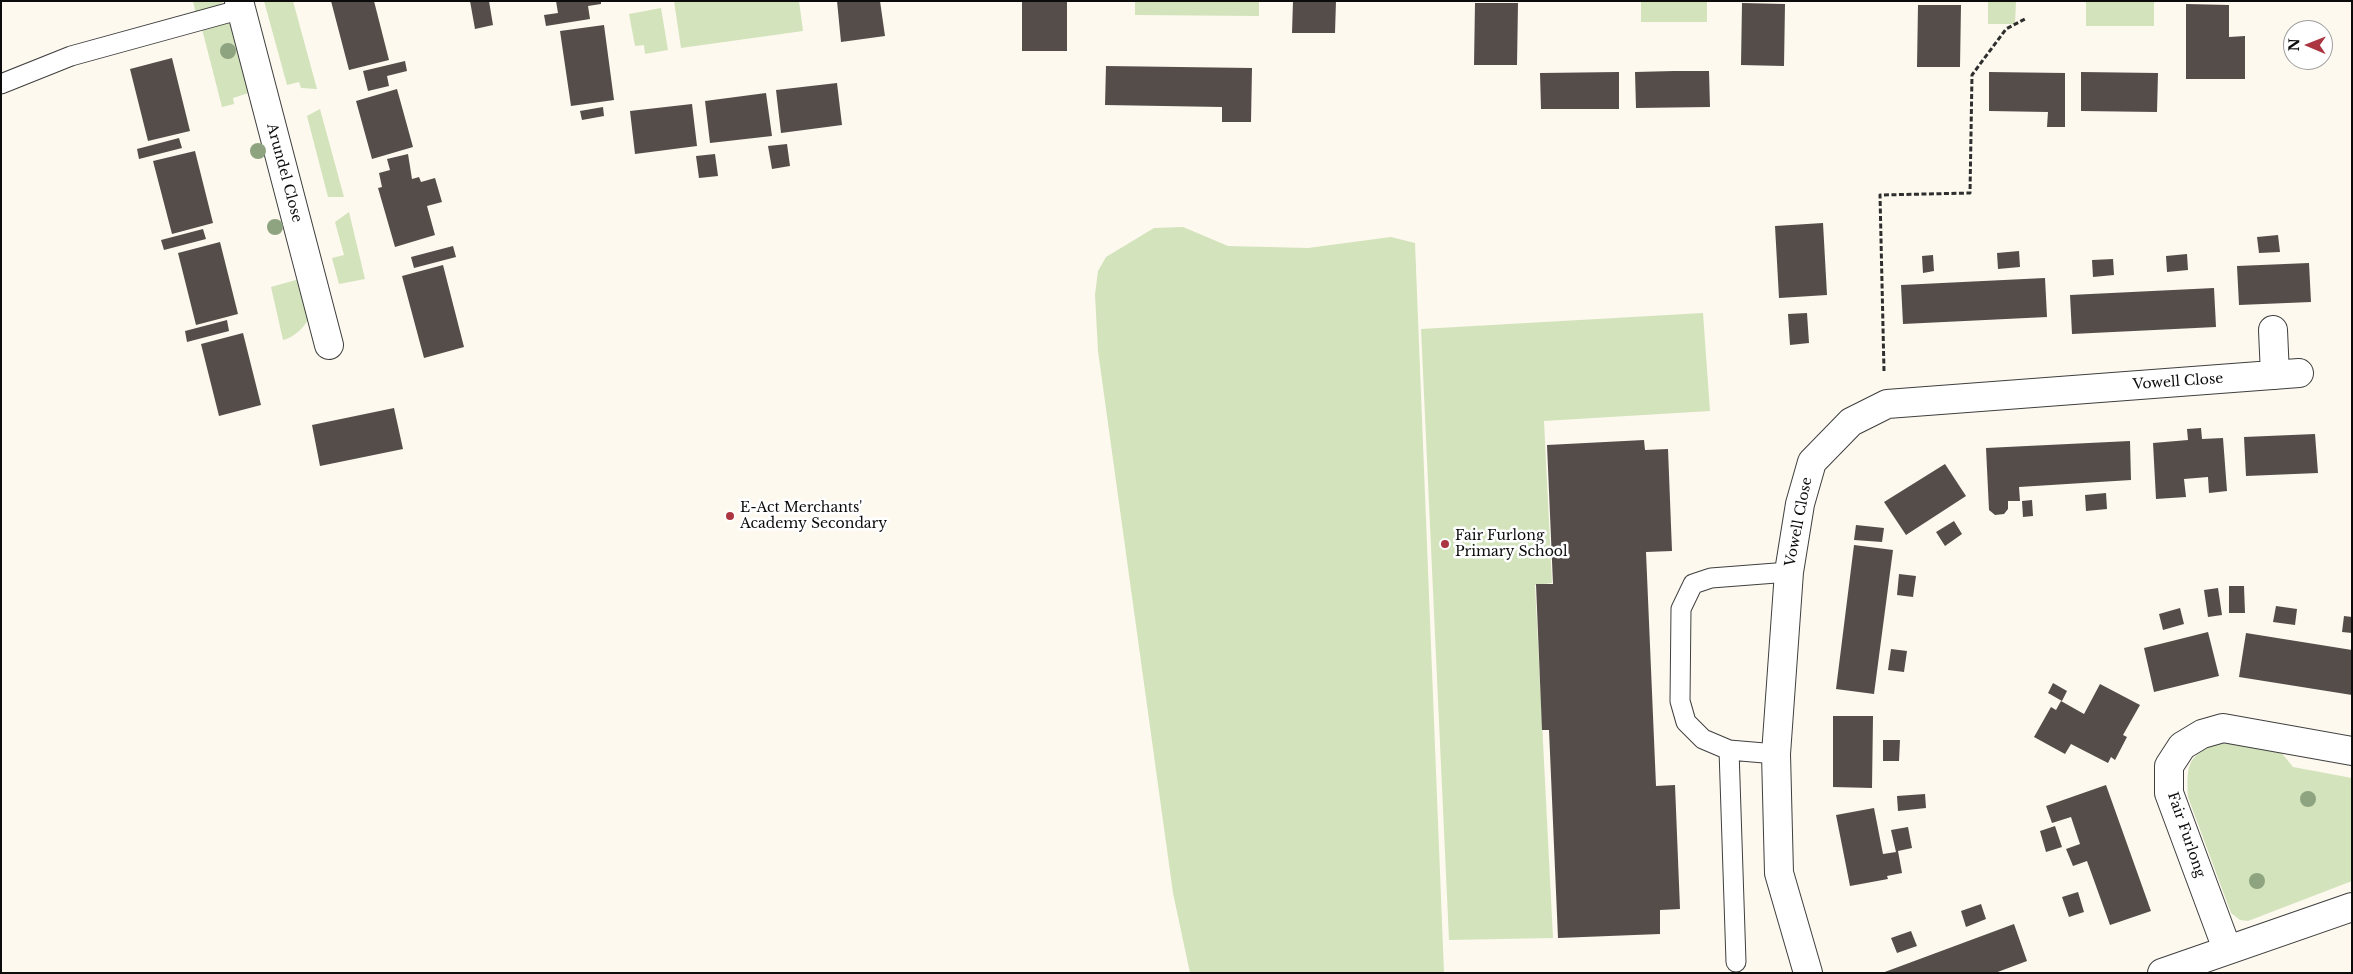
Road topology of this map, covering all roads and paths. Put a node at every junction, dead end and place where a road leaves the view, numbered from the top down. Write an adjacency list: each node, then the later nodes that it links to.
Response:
1 (241, 5): 3 (lane); 5 (street, Arundel Close)
2 (2025, 19): 6 (path)
3 (1, 84)
4 (2273, 330): 6 (street, Vowell Close)
5 (329, 345)
6 (1887, 404): 7 (street, Vowell Close)
7 (1789, 572): 8 (lane); 10 (street, Vowell Close)
8 (1730, 750): 10 (lane); 13 (lane)
9 (2352, 751): 12 (street, Fair Furlong)
10 (1776, 754): 14 (street, Vowell Close)
11 (2352, 907): 12 (street)
12 (2227, 949): 15 (street)
13 (1736, 962)
14 (1808, 973)
15 (2162, 973)

